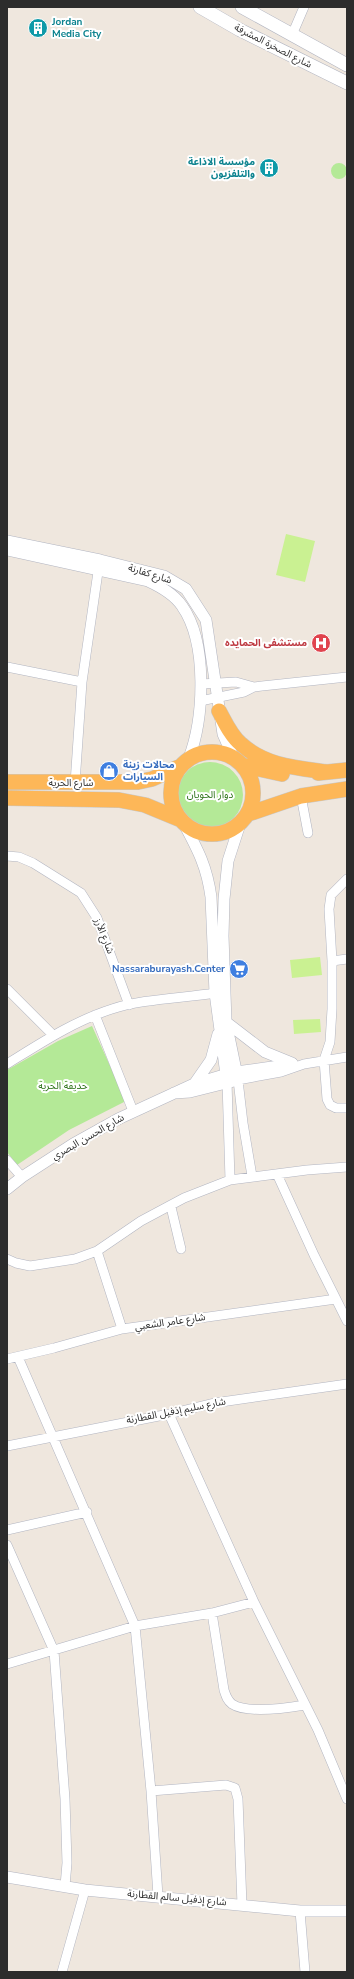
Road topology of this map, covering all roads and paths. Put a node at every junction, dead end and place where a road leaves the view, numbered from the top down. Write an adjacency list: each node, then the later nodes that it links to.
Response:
1 (200, 7): 6 (main road, شارع الصخرة المشرفة)
2 (242, 7): 4 (main road, شارع الصخرة المشرفة)
3 (304, 7): 4 (street)
4 (292, 35): 5 (main road, شارع الصخرة المشرفة)
5 (347, 65)
6 (347, 83)
7 (7, 541): 9 (street, شارع كفارنة)
8 (7, 550): 9 (street, شارع كفارنة)
9 (99, 564): 12 (street); 13 (street, شارع كفارنة); 14 (street, شارع كفارنة)
10 (7, 667): 12 (street)
11 (347, 677): 15 (street)
12 (82, 682): 23 (street)
13 (215, 683): 14 (street); 15 (street); 17 (street, شارع كفارنة)
14 (201, 684): 16 (street, شارع كفارنة)
15 (254, 687): 17 (street)
16 (200, 701): 17 (street); 18 (street, شارع كفارنة)
17 (218, 704): 19 (street, شارع كفارنة); 21 (highway)
18 (185, 762): 19 (highway); 23 (highway, شارع الحرية); 28 (highway)
19 (238, 762): 21 (highway); 27 (highway)
20 (347, 770): 21 (highway)
21 (328, 772)
22 (7, 782): 23 (highway, شارع الحرية)
23 (75, 783)
24 (347, 789): 25 (highway)
25 (301, 796): 27 (highway); 29 (street)
26 (7, 798): 28 (highway, شارع الحرية)
27 (244, 819): 28 (highway); 38 (street)
28 (181, 821): 35 (street)
29 (308, 833)
30 (7, 856): 36 (street, شارع الأرز)
31 (347, 879): 33 (street)
32 (347, 959): 33 (street)
33 (332, 961): 41 (street)
34 (7, 989): 39 (street)
35 (215, 993): 36 (street); 38 (street)
36 (129, 1005): 37 (street)
37 (95, 1015): 39 (street); 49 (street)
38 (222, 1026): 42 (street); 45 (street); 46 (street)
39 (53, 1035): 43 (street)
40 (347, 1057): 41 (street, شارع الحسن البصري)
41 (324, 1060): 44 (street, شارع الحسن البصري); 48 (street)
42 (292, 1063): 44 (street, شارع الحسن البصري); 45 (street, شارع الحسن البصري)
43 (7, 1064)
44 (304, 1064): 45 (street, شارع الحسن البصري)
45 (232, 1077): 46 (street, شارع الحسن البصري); 47 (street, شارع الحسن البصري); 53 (street); 55 (street)
46 (194, 1084): 47 (street, شارع الحسن البصري)
47 (174, 1093): 49 (street, شارع الحسن البصري)
48 (347, 1108)
49 (134, 1111): 54 (street, شارع الحسن البصري)
50 (7, 1160): 54 (street)
51 (347, 1167): 52 (street)
52 (277, 1174): 53 (street); 61 (street)
53 (252, 1176): 55 (street)
54 (22, 1177): 56 (street, شارع الحسن البصري)
55 (230, 1180): 57 (street)
56 (7, 1189)
57 (171, 1207): 58 (street); 59 (street)
58 (181, 1249)
59 (97, 1251): 60 (street); 63 (street)
60 (7, 1259)
61 (336, 1299): 62 (street); 63 (street, شارع عامر الشعبي)
62 (347, 1321)
63 (122, 1329): 64 (street, شارع عامر الشعبي)
64 (18, 1357): 65 (street, شارع عامر الشعبي); 68 (street)
65 (7, 1359)
66 (347, 1384): 67 (street, شارع سليم إذفيل القطارنة)
67 (169, 1414): 68 (street, شارع سليم إذفيل القطارنة); 73 (street)
68 (53, 1437): 69 (street, شارع سليم إذفيل القطارنة); 70 (street)
69 (7, 1446)
70 (87, 1512): 71 (street); 75 (street)
71 (7, 1530)
72 (7, 1545): 76 (street)
73 (254, 1602): 74 (street); 78 (street)
74 (212, 1613): 75 (street); 78 (street)
75 (135, 1626): 76 (street); 79 (street)
76 (54, 1651): 77 (street); 82 (street)
77 (7, 1664)
78 (305, 1705): 80 (street)
79 (151, 1791): 84 (street); 85 (street)
80 (347, 1799)
81 (7, 1877): 82 (street, شارع إذفيل سالم القطارنة)
82 (65, 1886): 83 (street, شارع إذفيل سالم القطارنة)
83 (85, 1890): 84 (street, شارع إذفيل سالم القطارنة); 88 (street)
84 (158, 1896): 85 (street, شارع إذفيل سالم القطارنة)
85 (242, 1905): 86 (street, شارع إذفيل سالم القطارنة)
86 (300, 1911): 87 (street, شارع إذفيل سالم القطارنة); 89 (street)
87 (347, 1911)
88 (62, 1972)
89 (305, 1972)

